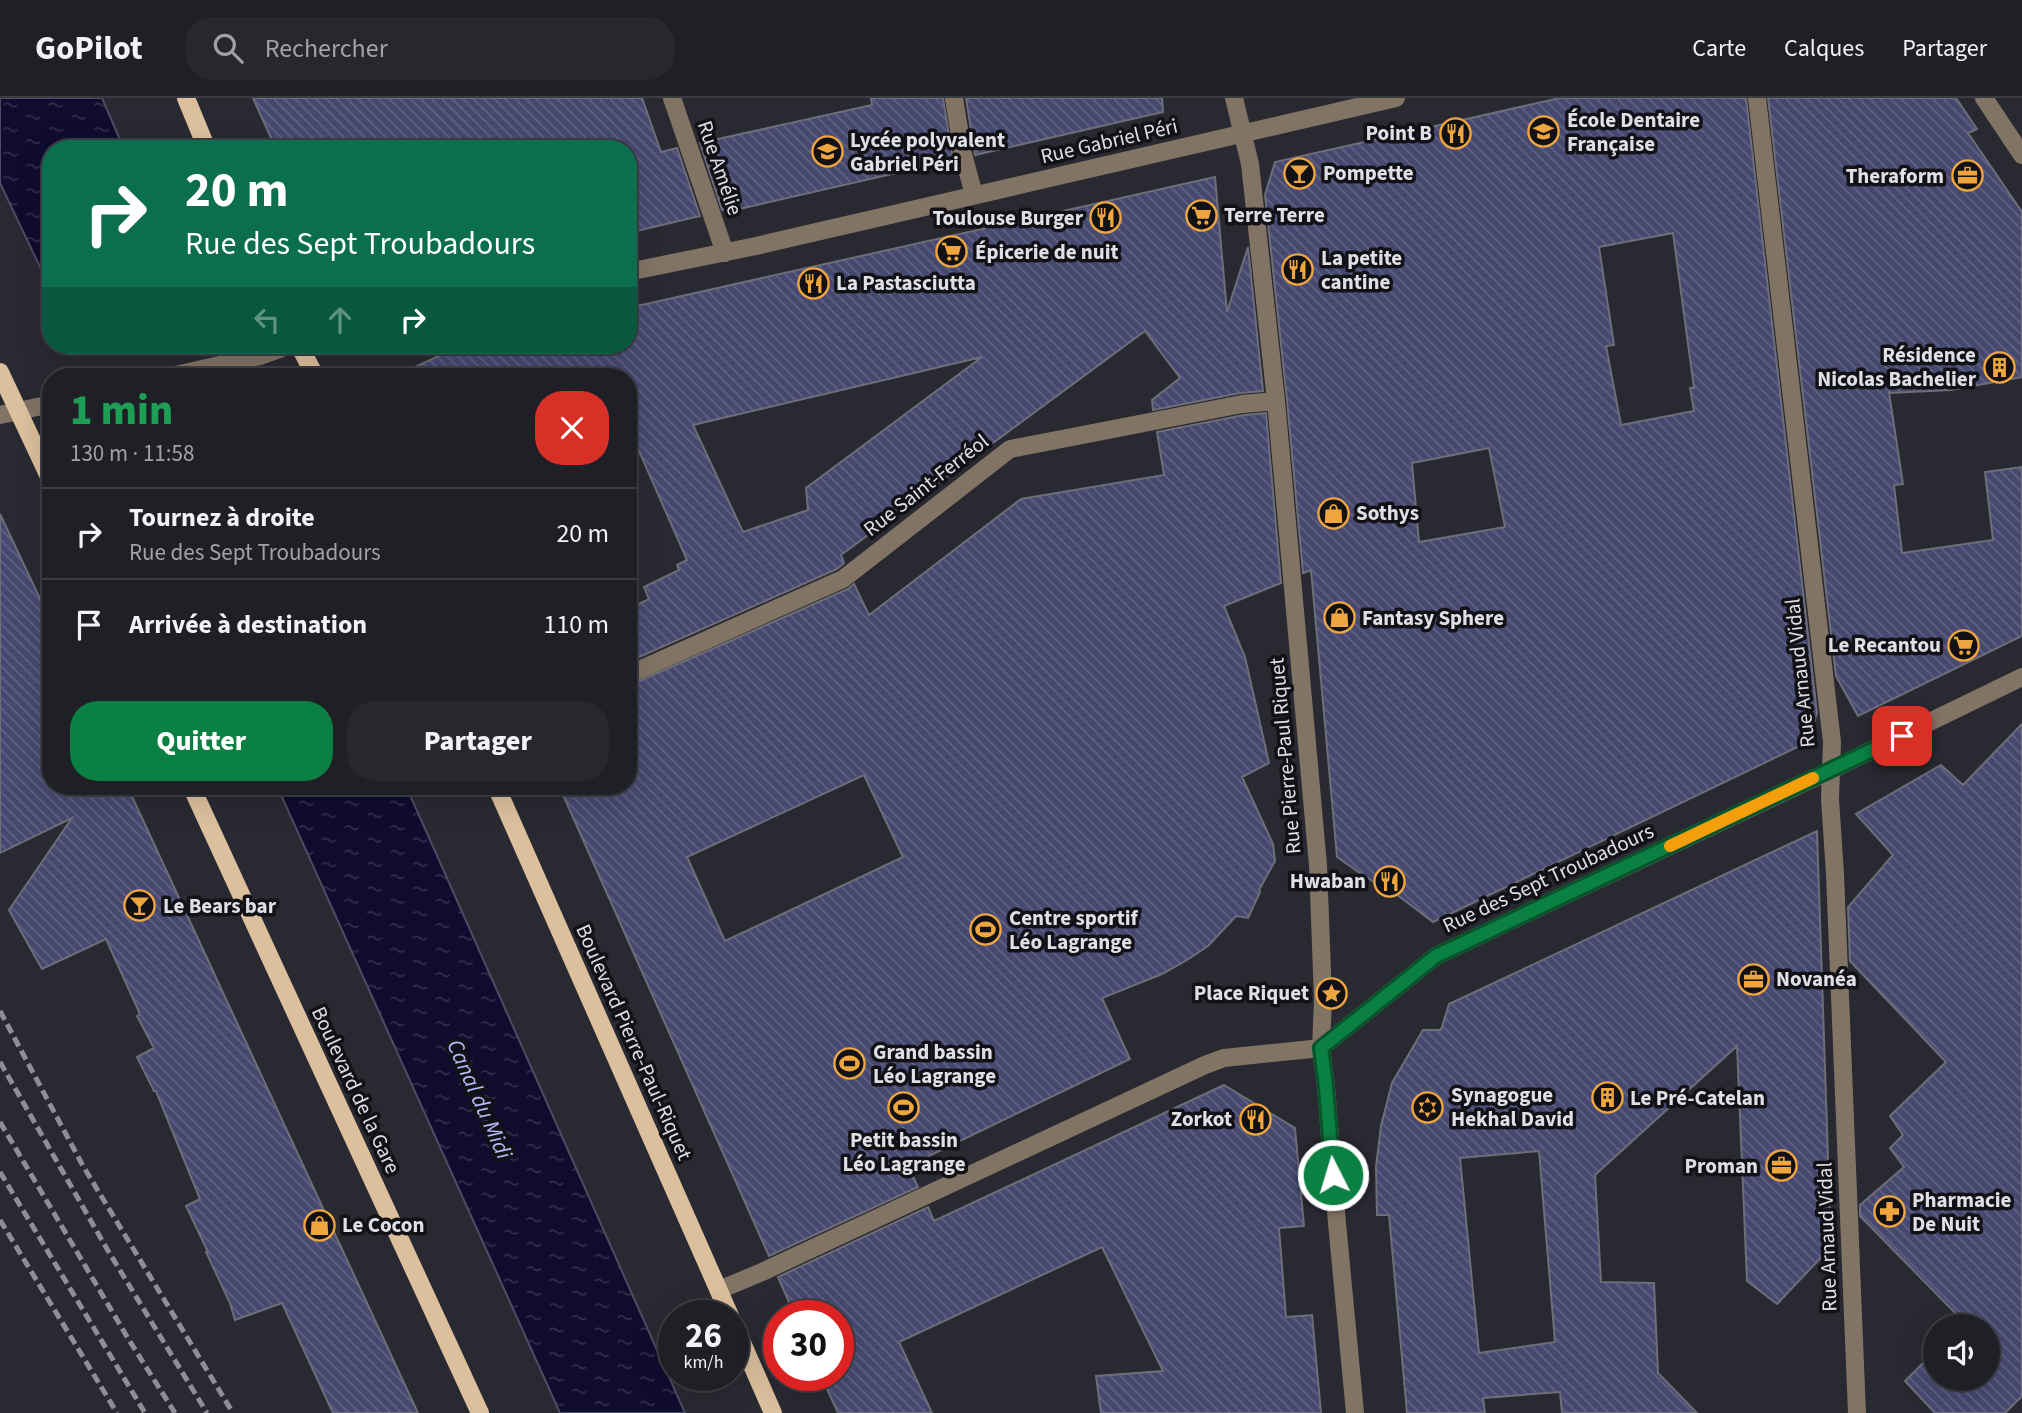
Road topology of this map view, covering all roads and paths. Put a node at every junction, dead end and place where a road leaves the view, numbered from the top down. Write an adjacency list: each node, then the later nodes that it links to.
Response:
1 (186, 98): 10 (main road)
2 (672, 98): 13 (street, Rue Amélie)
3 (954, 98): 12 (street)
4 (1234, 98): 9 (street, Rue Pierre-Paul Riquet)
5 (1396, 98): 8 (street, Rue Gabriel Péri)
6 (1757, 98): 25 (street, Rue Arnaud Vidal)
7 (1983, 98): 11 (street)
8 (1343, 104): 9 (street, Rue Gabriel Péri)
9 (1242, 133): 12 (street, Rue Gabriel Péri); 18 (street, Rue Pierre-Paul Riquet)
10 (203, 140)
11 (2022, 155)
12 (974, 195): 13 (street, Rue Gabriel Péri)
13 (725, 253): 14 (street, Rue Gabriel Péri)
14 (637, 270)
15 (262, 354): 16 (street)
16 (205, 368)
17 (0, 372): 20 (main road)
18 (1276, 401): 23 (street, Rue Saint-Ferréol); 28 (street, Rue Pierre-Paul Riquet)
19 (42, 406): 20 (street)
20 (18, 411): 21 (street); 22 (main road)
21 (0, 415)
22 (42, 462)
23 (637, 670)
24 (2022, 677): 25 (street, Rue des Sept Troubadours)
25 (1831, 770): 28 (street, Rue des Sept Troubadours); 35 (street, Rue Arnaud Vidal)
26 (195, 795): 32 (main road, Boulevard de la Gare)
27 (500, 795): 29 (main road, Boulevard Pierre-Paul-Riquet)
28 (1321, 1048): 29 (street); 34 (street, Rue Pierre-Paul Riquet)
29 (719, 1290): 30 (main road, Boulevard Pierre-Paul-Riquet)
30 (723, 1300)
31 (749, 1358): 33 (main road)
32 (480, 1413)
33 (773, 1413)
34 (1355, 1413)
35 (1857, 1413)

